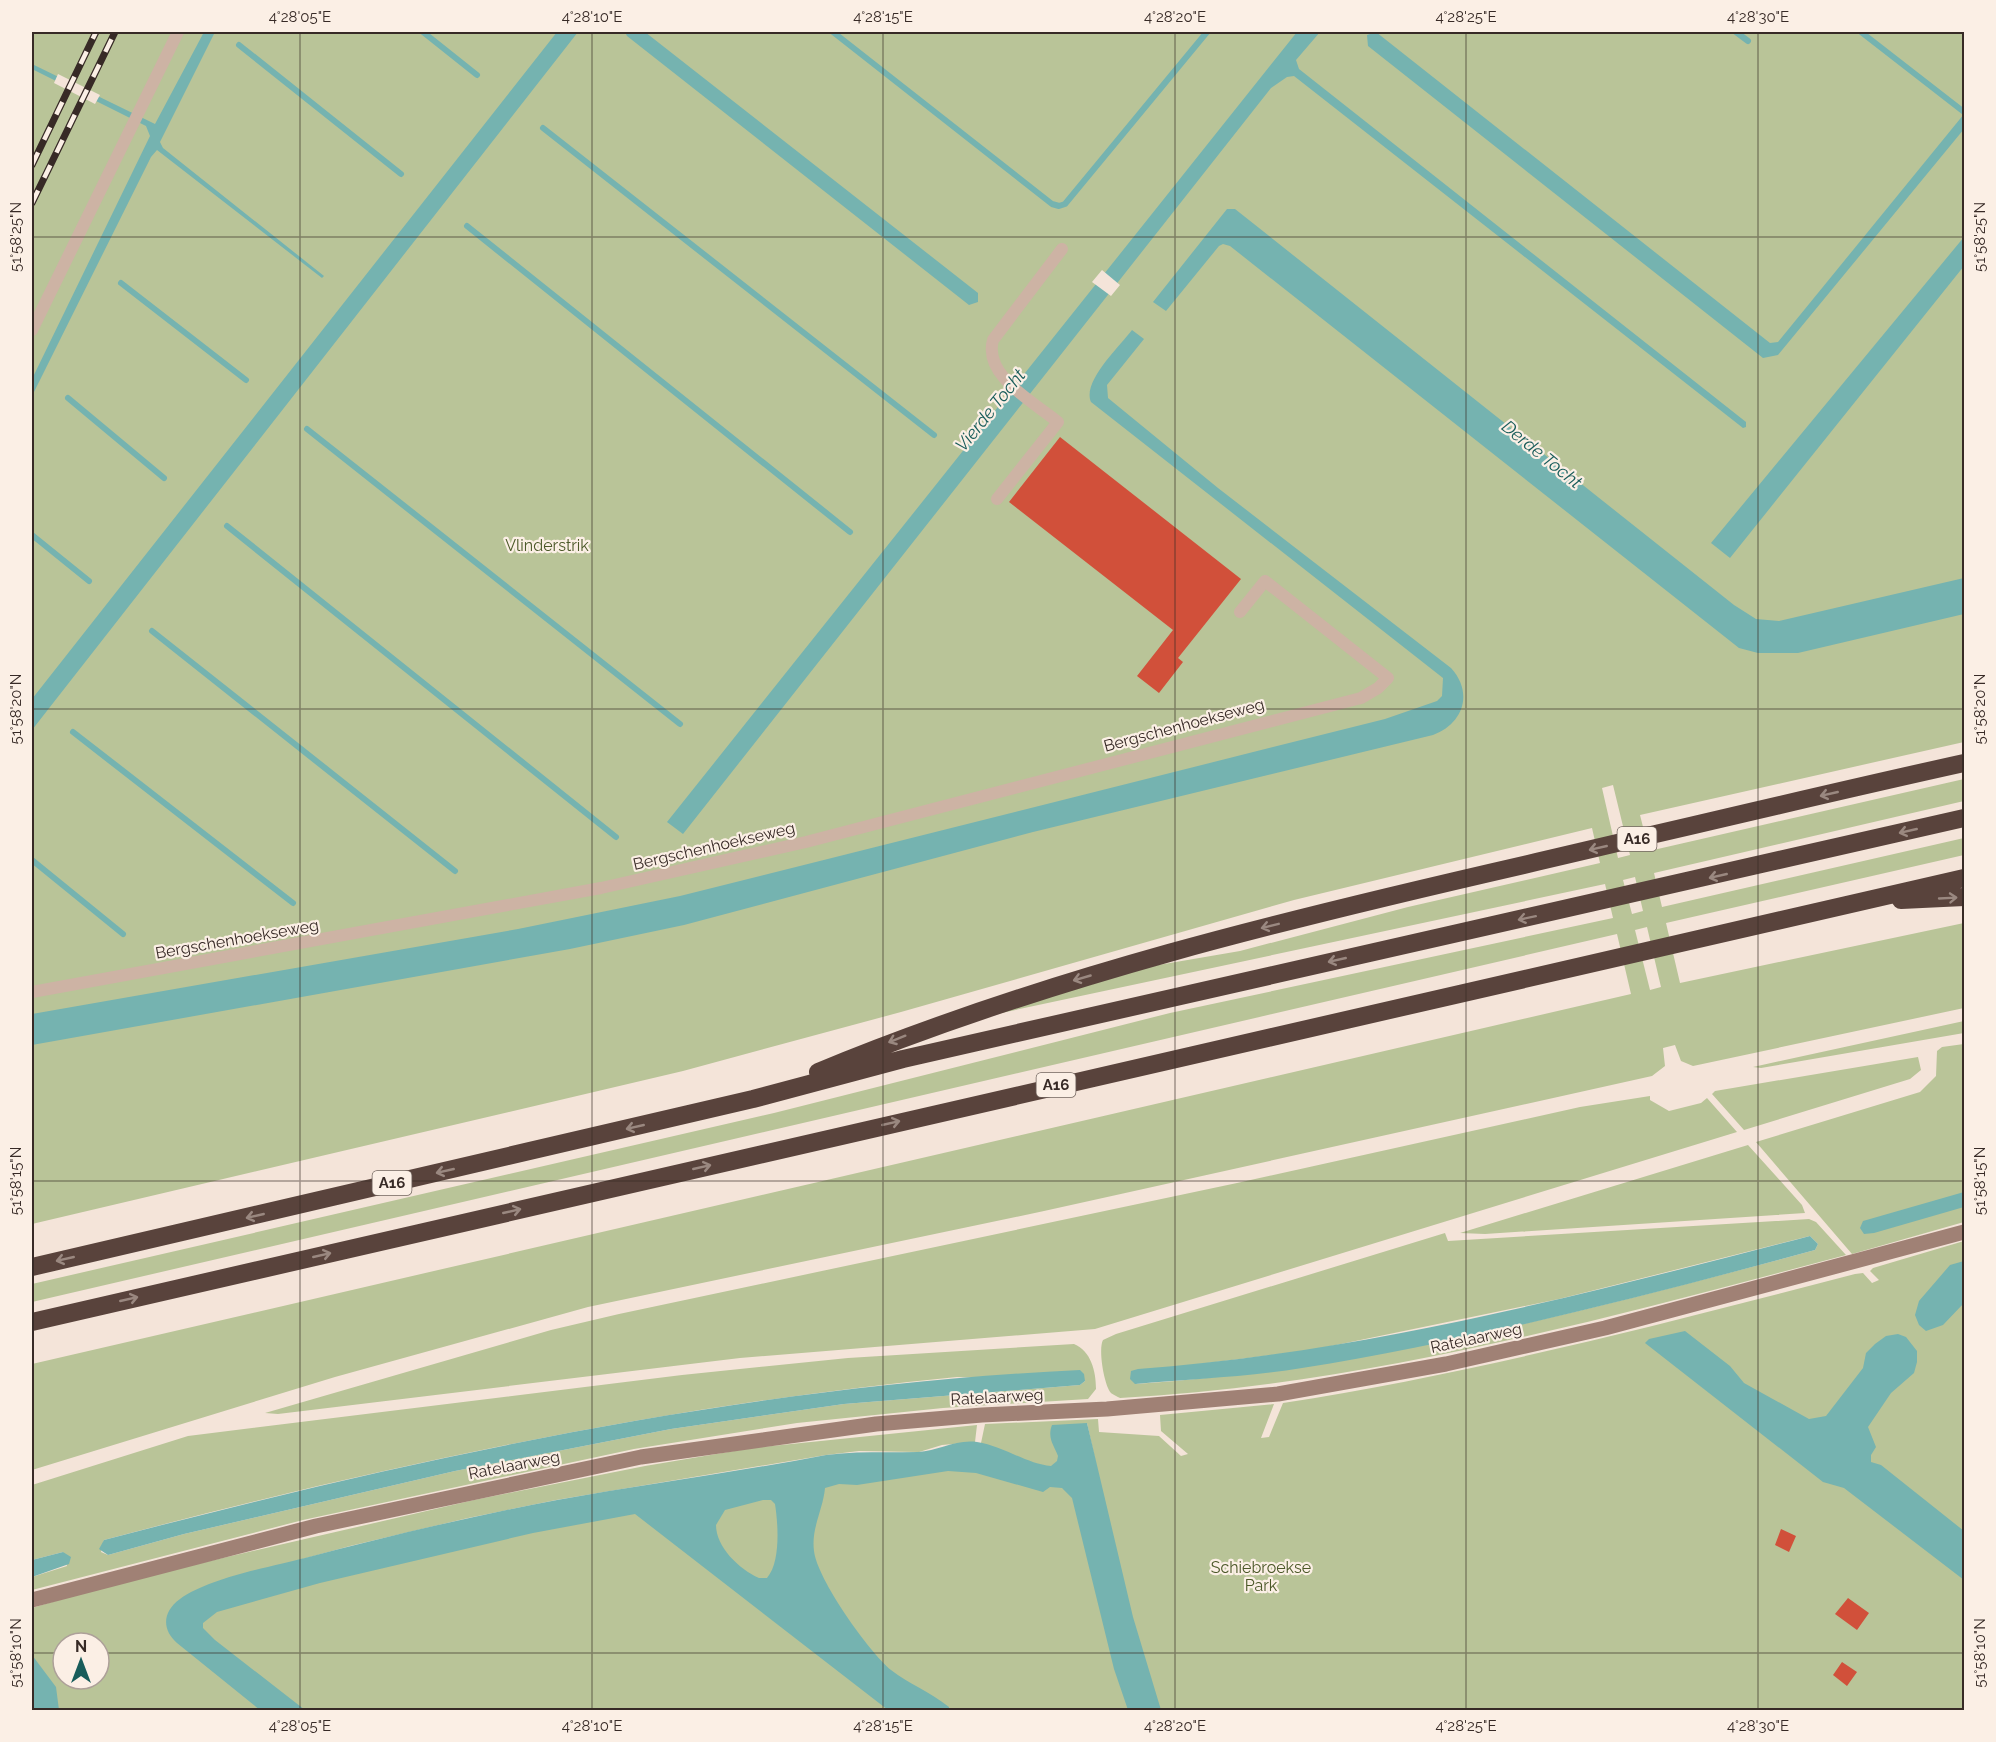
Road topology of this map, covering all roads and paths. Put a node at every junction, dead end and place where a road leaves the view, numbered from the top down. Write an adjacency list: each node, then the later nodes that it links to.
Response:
1 (178, 32): 3 (lane)
2 (1062, 249): 4 (lane)
3 (32, 330)
4 (997, 499)
5 (1240, 612): 11 (lane, Bergschenhoekseweg)
6 (1965, 763): 12 (highway, A16, one-way to 12)
7 (1965, 818): 12 (highway, A16, one-way to 12)
8 (1965, 878): 10 (highway, A16)
9 (1965, 897): 10 (highway, A16, one-way to 9)
10 (1848, 903): 15 (highway, A16, one-way to 10)
11 (32, 992)
12 (753, 1099): 14 (highway, A16, one-way to 14)
13 (1965, 1232): 16 (street, Ratelaarweg)
14 (32, 1267)
15 (32, 1322)
16 (32, 1600)

